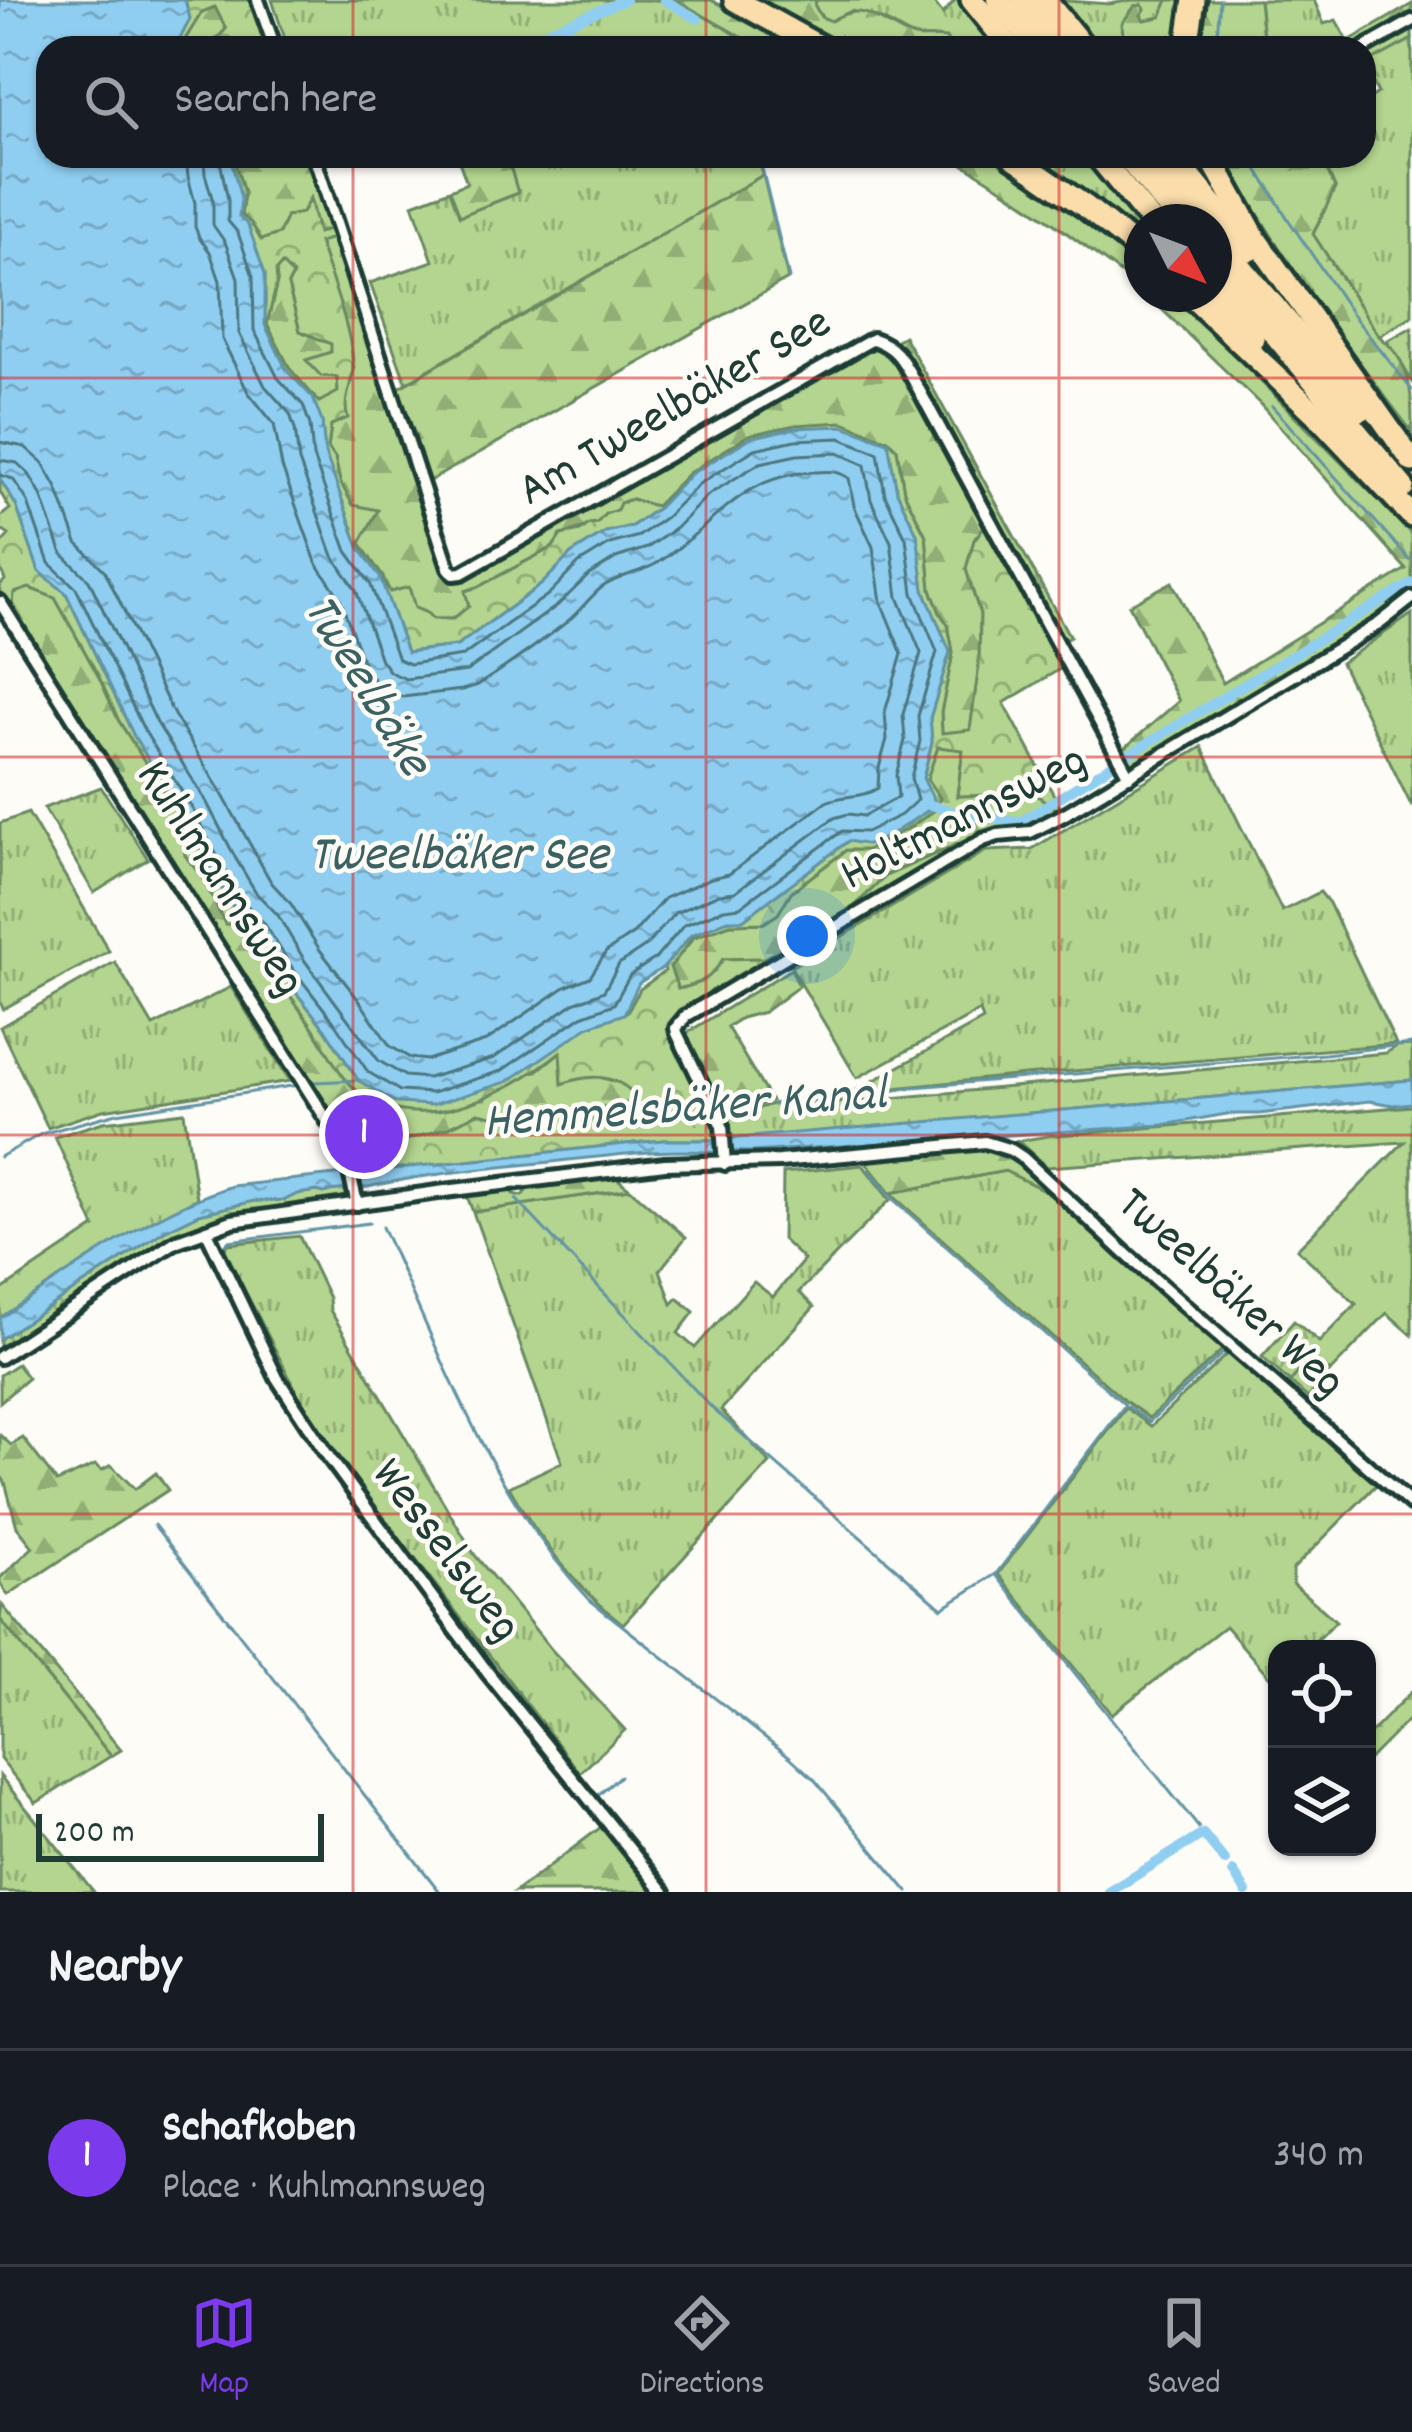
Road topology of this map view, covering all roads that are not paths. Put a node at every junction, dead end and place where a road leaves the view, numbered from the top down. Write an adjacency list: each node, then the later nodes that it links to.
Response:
1 (257, 0): 9 (street)
2 (736, 0): 10 (highway)
3 (972, 0): 11 (highway)
4 (998, 0): 12 (highway)
5 (1022, 0): 13 (highway)
6 (1045, 0): 14 (highway)
7 (1194, 0): 15 (highway)
8 (1412, 21): 16 (street)
9 (270, 36)
10 (800, 36)
11 (1001, 36)
12 (1028, 36)
13 (1051, 36)
14 (1074, 36)
15 (1189, 36)
16 (1376, 41)
17 (318, 168): 39 (street, Am Tweelbäker See)
18 (1030, 168): 27 (highway)
19 (1108, 168): 24 (highway)
20 (1136, 168): 25 (highway)
21 (1159, 168): 26 (highway)
22 (1183, 168): 32 (highway)
23 (1217, 168): 32 (highway)
24 (1137, 204)
25 (1165, 204)
26 (1189, 204)
27 (1124, 237)
28 (1232, 255): 34 (highway)
29 (1232, 283): 35 (highway)
30 (1208, 312): 33 (highway)
31 (1231, 312): 33 (highway)
32 (1331, 347): 34 (highway)
33 (1315, 413): 36 (highway)
34 (1412, 465)
35 (1412, 498)
36 (1412, 516)
37 (1412, 598): 39 (street, Holtmannsweg)
38 (0, 602): 41 (street, Kuhlmannsweg)
39 (1129, 776): 40 (street, Holtmannsweg)
40 (724, 1164): 41 (street); 44 (street, Tweelbäker Weg)
41 (357, 1200): 42 (street)
42 (206, 1230): 43 (street); 45 (street, Wesselsweg)
43 (0, 1357)
44 (1412, 1505)
45 (664, 1892)

